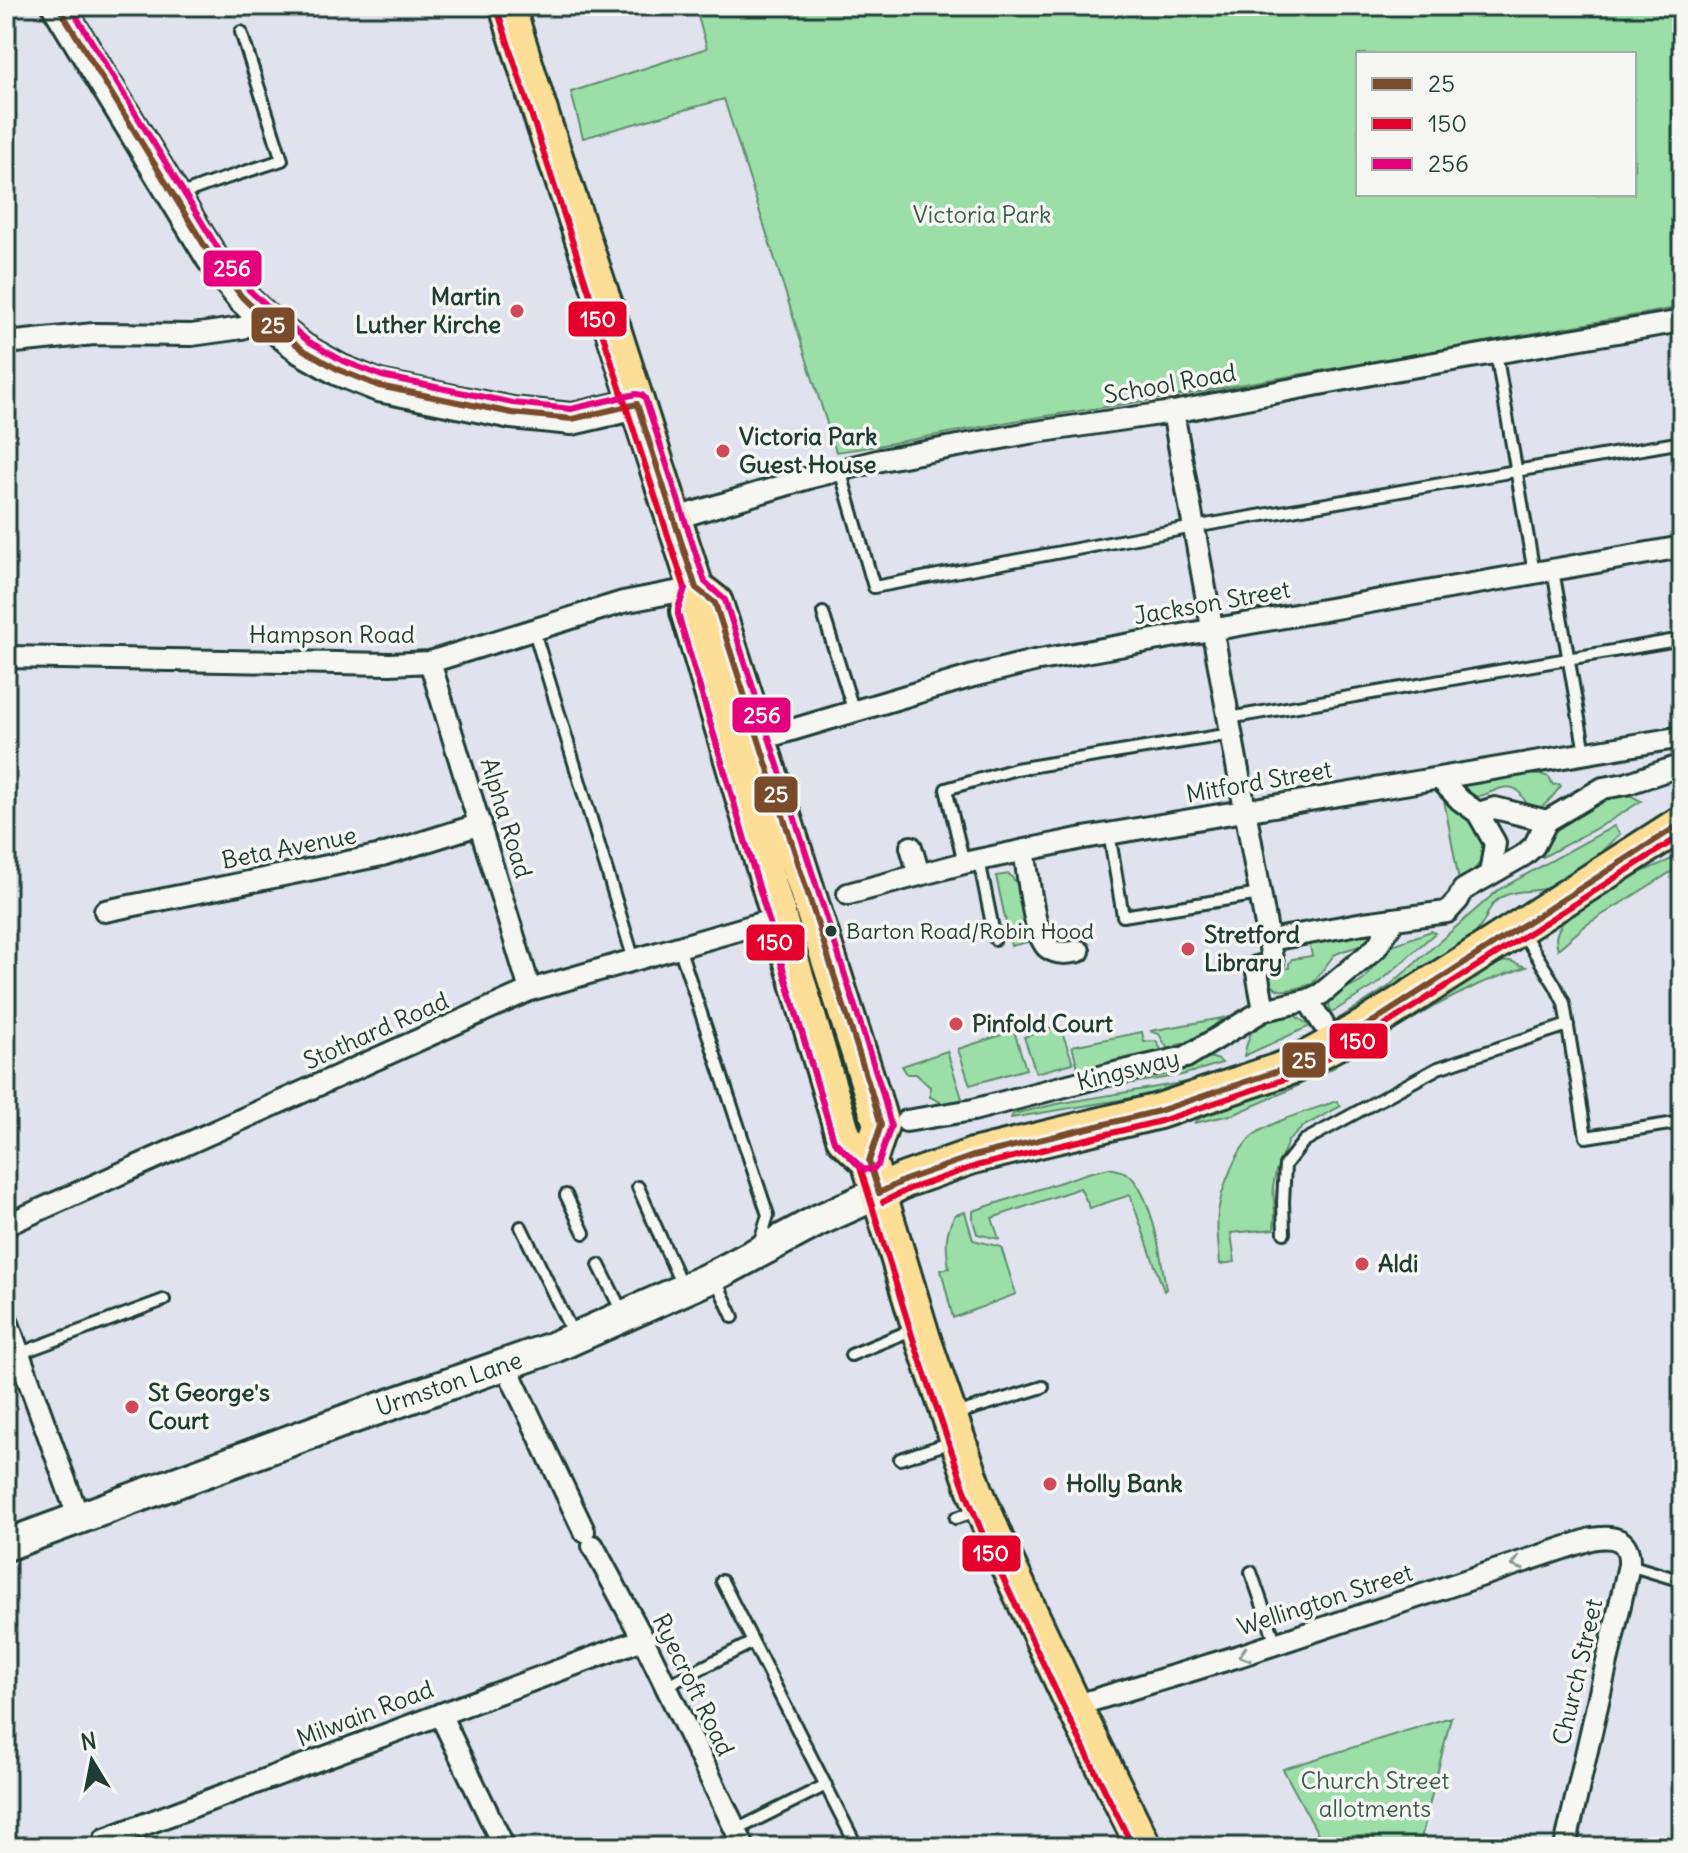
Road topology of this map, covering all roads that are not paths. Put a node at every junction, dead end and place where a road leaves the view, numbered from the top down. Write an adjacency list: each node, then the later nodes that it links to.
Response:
1 (58, 6): 4 (main road)
2 (507, 6): 9 (main road)
3 (241, 32): 4 (lane)
4 (174, 197): 5 (main road)
5 (264, 318): 7 (street); 9 (main road)
6 (1682, 321): 8 (street, School Road)
7 (6, 343)
8 (1496, 352): 10 (street, School Road); 13 (lane)
9 (637, 404): 14 (main road)
10 (1173, 412): 12 (street, School Road); 15 (street)
11 (1682, 442): 13 (lane)
12 (840, 470): 14 (street, School Road); 15 (lane)
13 (1516, 471): 15 (lane); 17 (lane)
14 (673, 519): 18 (main road)
15 (1194, 527): 20 (street)
16 (1682, 547): 17 (street, Jackson Street)
17 (1544, 571): 20 (street, Jackson Street); 24 (lane)
18 (696, 588): 21 (street, Hampson Road); 29 (main road); 50 (main road)
19 (823, 613): 26 (lane)
20 (1212, 630): 26 (street, Jackson Street); 27 (street)
21 (534, 631): 25 (street, Hampson Road); 57 (lane)
22 (1682, 639): 24 (lane)
23 (6, 657): 25 (street, Hampson Road)
24 (1569, 659): 27 (lane); 30 (lane)
25 (430, 662): 39 (street, Alpha Road)
26 (854, 712): 29 (street, Jackson Street)
27 (1230, 726): 35 (street); 43 (lane)
28 (1682, 737): 30 (street, Mitford Street)
29 (758, 740): 48 (main road)
30 (1585, 753): 35 (street, Mitford Street)
31 (1682, 765): 32 (street)
32 (1628, 779): 34 (street); 37 (street)
33 (1443, 782): 36 (street)
34 (1647, 797)
35 (1244, 810): 40 (street, Mitford Street); 47 (street)
36 (1478, 813): 37 (street); 45 (street)
37 (1547, 821): 45 (street)
38 (1682, 823): 52 (main road, Kingsway)
39 (481, 824): 49 (street, Beta Avenue); 58 (street, Alpha Road)
40 (1109, 833): 42 (street, Mitford Street); 47 (lane)
41 (911, 847): 44 (street)
42 (1024, 850): 43 (street, Mitford Street); 56 (street)
43 (971, 861): 44 (street, Mitford Street); 54 (lane)
44 (919, 874): 46 (street, Mitford Street)
45 (1490, 874): 51 (street)
46 (848, 894)
47 (1260, 894): 60 (street)
48 (813, 907): 50 (main road); 65 (main road)
49 (105, 911)
50 (779, 918): 55 (street, Stothard Road); 65 (main road)
51 (1395, 919): 53 (street); 59 (street)
52 (1520, 927): 62 (lane); 67 (main road, Kingsway)
53 (1281, 938)
54 (995, 939)
55 (679, 947): 57 (street, Stothard Road); 73 (lane)
56 (1079, 951)
57 (634, 960): 58 (street, Stothard Road)
58 (530, 990): 69 (street, Stothard Road)
59 (1314, 997): 60 (street, Kingsway); 61 (street)
60 (1264, 1010): 64 (street, Kingsway)
61 (1323, 1024)
62 (1568, 1025): 63 (lane); 72 (lane)
63 (1682, 1122)
64 (919, 1123)
65 (869, 1161): 67 (main road)
66 (638, 1187): 76 (lane)
67 (879, 1193): 73 (main road, Urmston Lane); 81 (main road)
68 (566, 1195): 71 (lane)
69 (6, 1225)
70 (521, 1227): 82 (lane)
71 (584, 1233)
72 (1284, 1233)
73 (756, 1254): 75 (main road, Urmston Lane)
74 (599, 1265): 78 (lane)
75 (714, 1276): 76 (main road, Urmston Lane); 79 (lane)
76 (684, 1290): 78 (main road, Urmston Lane)
77 (164, 1300): 83 (lane)
78 (624, 1316): 82 (main road, Urmston Lane)
79 (733, 1317)
80 (6, 1318): 83 (street)
81 (920, 1327): 84 (lane); 87 (main road)
82 (575, 1337): 85 (main road, Urmston Lane)
83 (18, 1354): 89 (street)
84 (851, 1355)
85 (509, 1364): 89 (main road, Urmston Lane); 95 (street, Ryecroft Road)
86 (1043, 1387): 87 (lane)
87 (954, 1428): 88 (lane); 99 (main road)
88 (900, 1459)
89 (79, 1519): 90 (main road, Urmston Lane)
90 (6, 1545)
91 (1629, 1565): 94 (lane); 97 (street, Wellington Street, one-way to 97); 107 (street, Church Street)
92 (1251, 1572): 97 (lane)
93 (722, 1581): 96 (lane)
94 (1682, 1581)
95 (643, 1639): 98 (street, Ryecroft Road); 100 (street, Milwain Road)
96 (753, 1642): 98 (lane); 101 (lane)
97 (1276, 1644): 99 (street, Wellington Street, one-way to 99)
98 (666, 1687): 103 (street, Ryecroft Road)
99 (1074, 1706): 106 (main road)
100 (440, 1714): 102 (street, Milwain Road); 104 (street)
101 (826, 1785): 103 (lane); 105 (lane)
102 (105, 1839)
103 (740, 1839)
104 (504, 1847)
105 (857, 1847)
106 (1144, 1847)
107 (1565, 1847)

